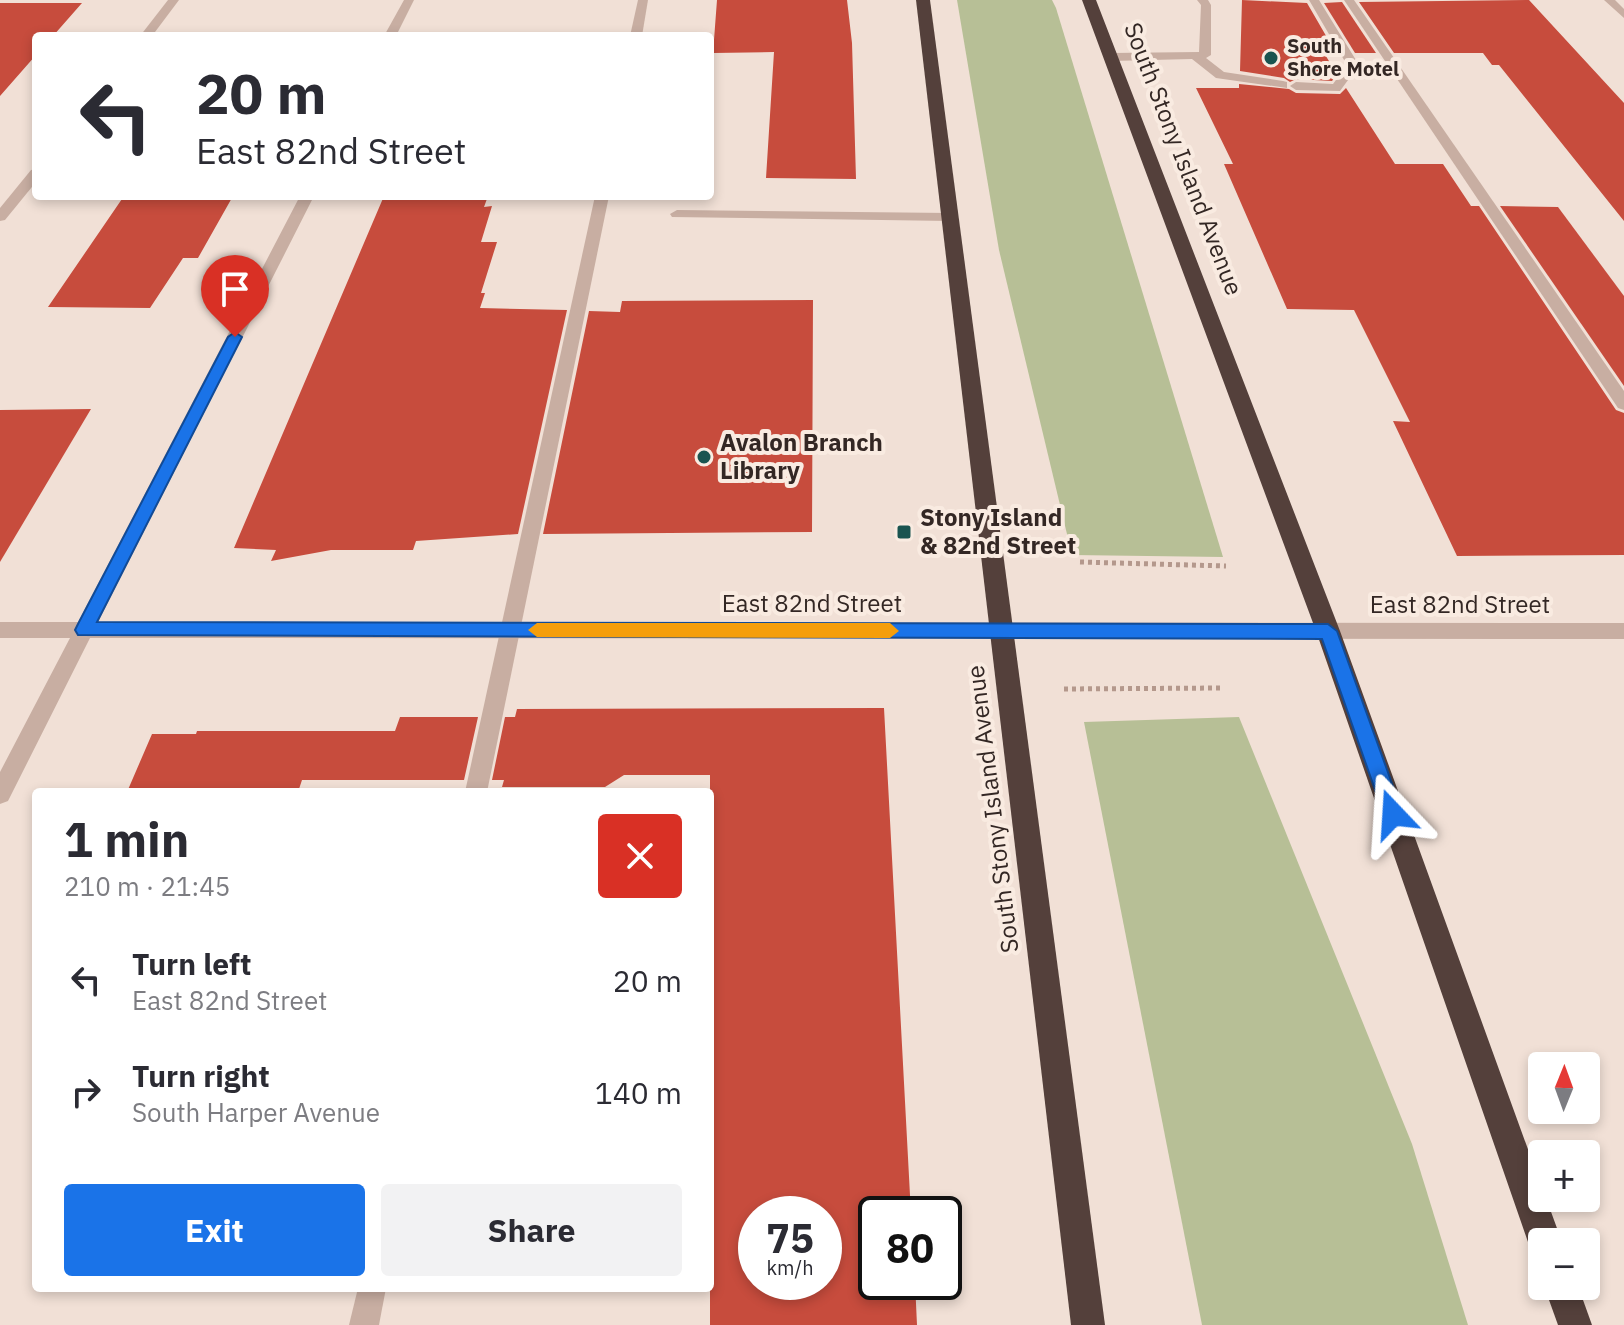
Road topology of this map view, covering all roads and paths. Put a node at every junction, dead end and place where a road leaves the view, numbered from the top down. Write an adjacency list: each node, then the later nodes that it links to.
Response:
1 (174, 0): 11 (street)
2 (409, 0): 12 (street)
3 (643, 0): 13 (street)
4 (923, 0): 21 (highway, South Stony Island Avenue)
5 (1089, 0): 15 (highway, South Stony Island Avenue)
6 (1202, 0): 14 (street)
7 (1314, 0): 14 (street)
8 (1349, 0): 22 (street)
9 (1609, 0): 10 (street)
10 (1624, 15)
11 (149, 32)
12 (392, 32)
13 (637, 32)
14 (1195, 55): 15 (street)
15 (1111, 57): 29 (highway, South Stony Island Avenue)
16 (32, 178): 20 (street)
17 (305, 200): 26 (street)
18 (601, 200): 27 (street)
19 (677, 214): 21 (street)
20 (0, 217)
21 (950, 217): 28 (highway, South Stony Island Avenue)
22 (1624, 404)
23 (1080, 562): 24 (path)
24 (1226, 566)
25 (0, 630): 26 (street, East 82nd Street)
26 (84, 630): 27 (street, East 82nd Street); 34 (street)
27 (509, 630): 28 (street, East 82nd Street); 33 (street)
28 (1003, 631): 29 (street, East 82nd Street); 39 (highway, South Stony Island Avenue)
29 (1328, 631): 30 (street, East 82nd Street); 35 (highway, South Stony Island Avenue)
30 (1624, 631)
31 (1223, 688): 32 (path)
32 (1064, 689)
33 (477, 788)
34 (0, 794)
35 (1540, 1228)
36 (371, 1292): 38 (street)
37 (1566, 1300): 40 (highway)
38 (364, 1325)
39 (1088, 1325)
40 (1575, 1325)

